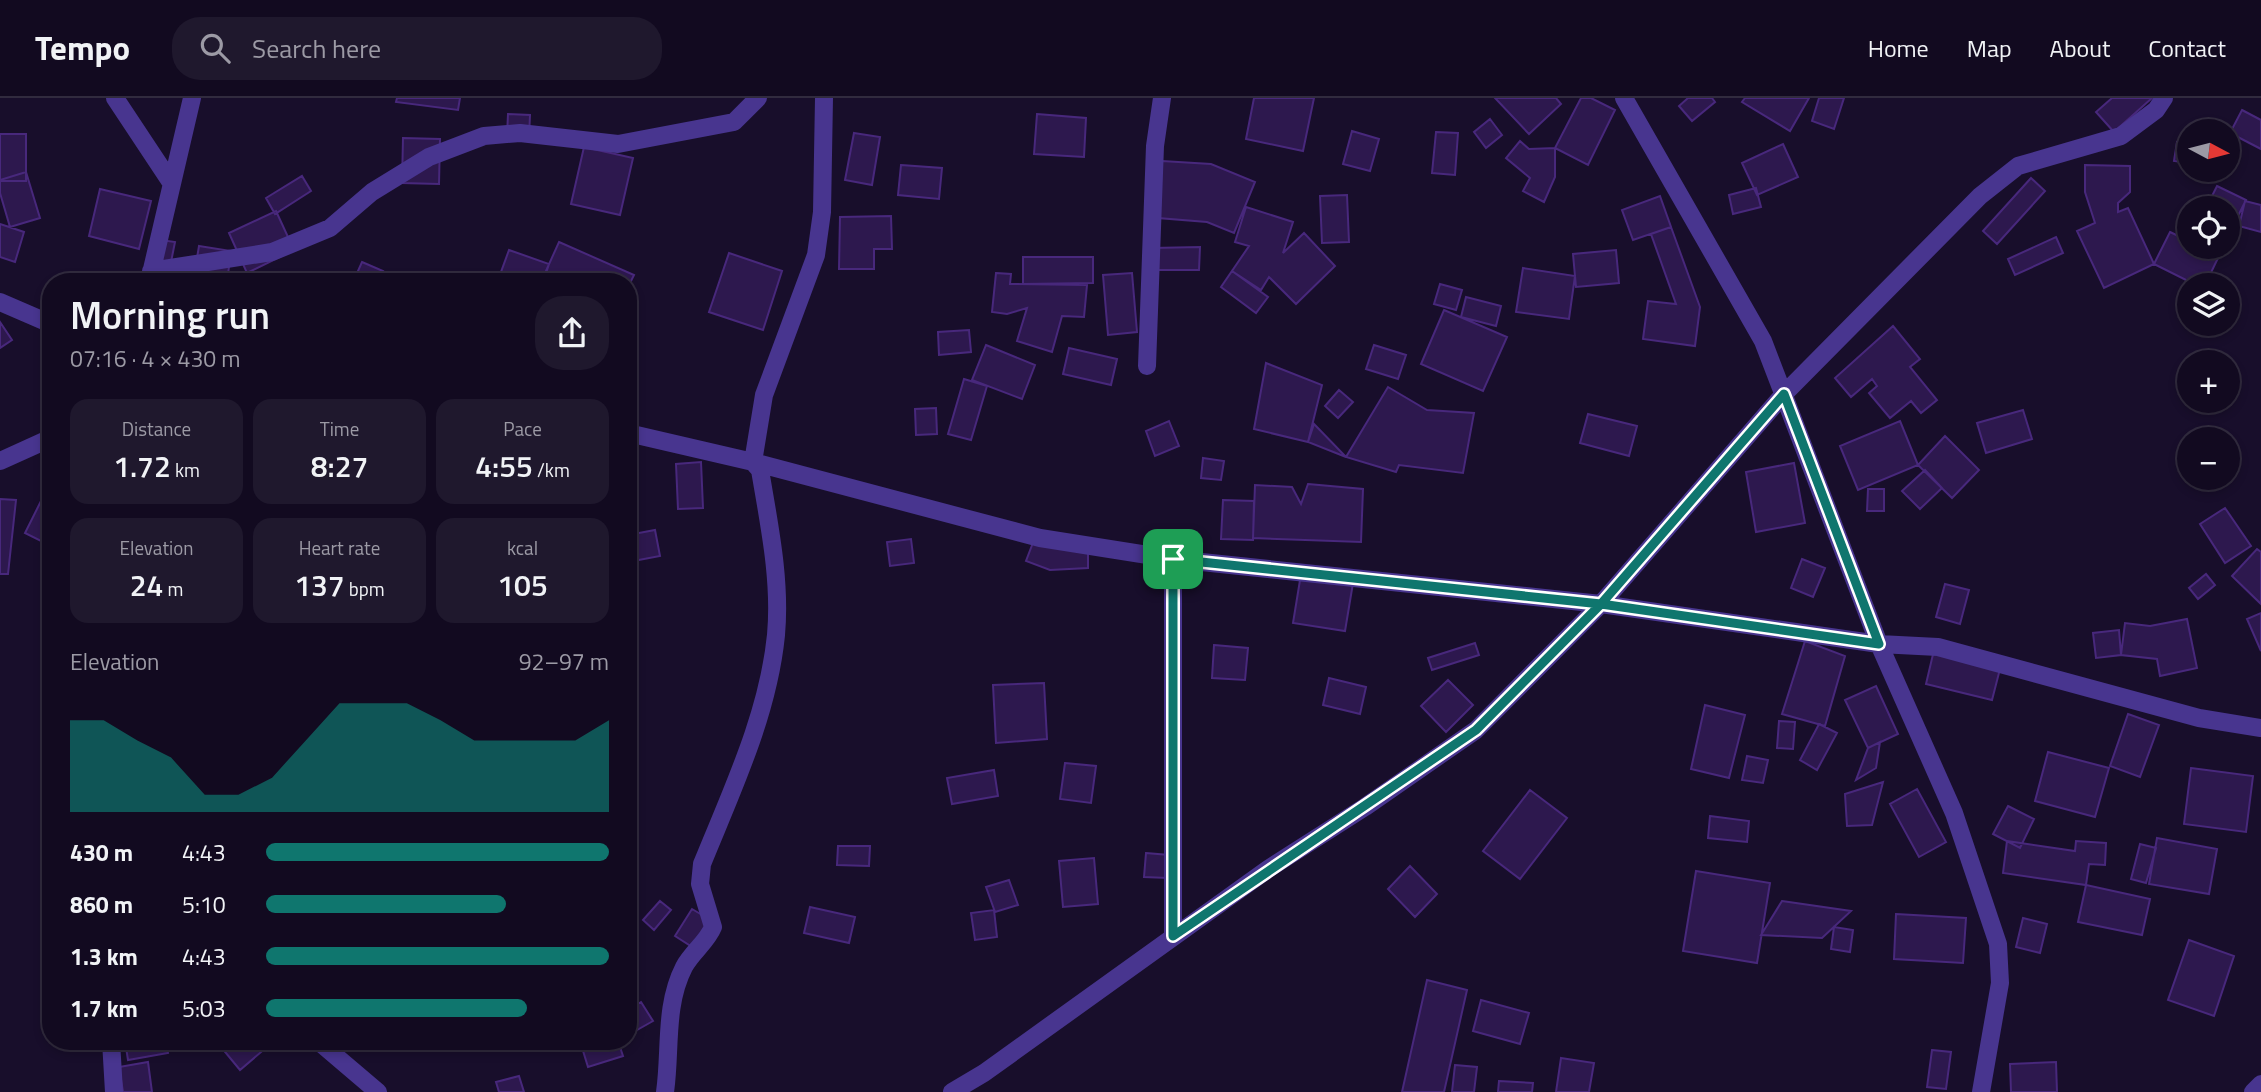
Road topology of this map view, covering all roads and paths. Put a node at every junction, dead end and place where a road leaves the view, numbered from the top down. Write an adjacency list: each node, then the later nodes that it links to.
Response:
1 (115, 98): 8 (street)
2 (192, 98): 8 (street)
3 (758, 98): 10 (street)
4 (824, 98): 18 (street)
5 (1162, 98): 13 (street)
6 (1624, 98): 14 (street)
7 (2164, 98): 14 (street)
8 (170, 181): 9 (street)
9 (151, 273)
10 (165, 273)
11 (0, 302): 12 (street)
12 (42, 320)
13 (1147, 366)
14 (1784, 394): 20 (street); 21 (street)
15 (637, 435): 18 (street)
16 (42, 442): 17 (street)
17 (0, 461)
18 (753, 462): 19 (street); 29 (street)
19 (1173, 559): 20 (street); 23 (street)
20 (1601, 604): 21 (street); 23 (street)
21 (1879, 644): 22 (street); 31 (street)
22 (2261, 728)
23 (1173, 936): 30 (street)
24 (112, 1050): 27 (street)
25 (329, 1050): 28 (street)
26 (2261, 1084): 32 (street)
27 (114, 1092)
28 (378, 1092)
29 (665, 1092)
30 (952, 1092)
31 (1980, 1092)
32 (2253, 1092)

